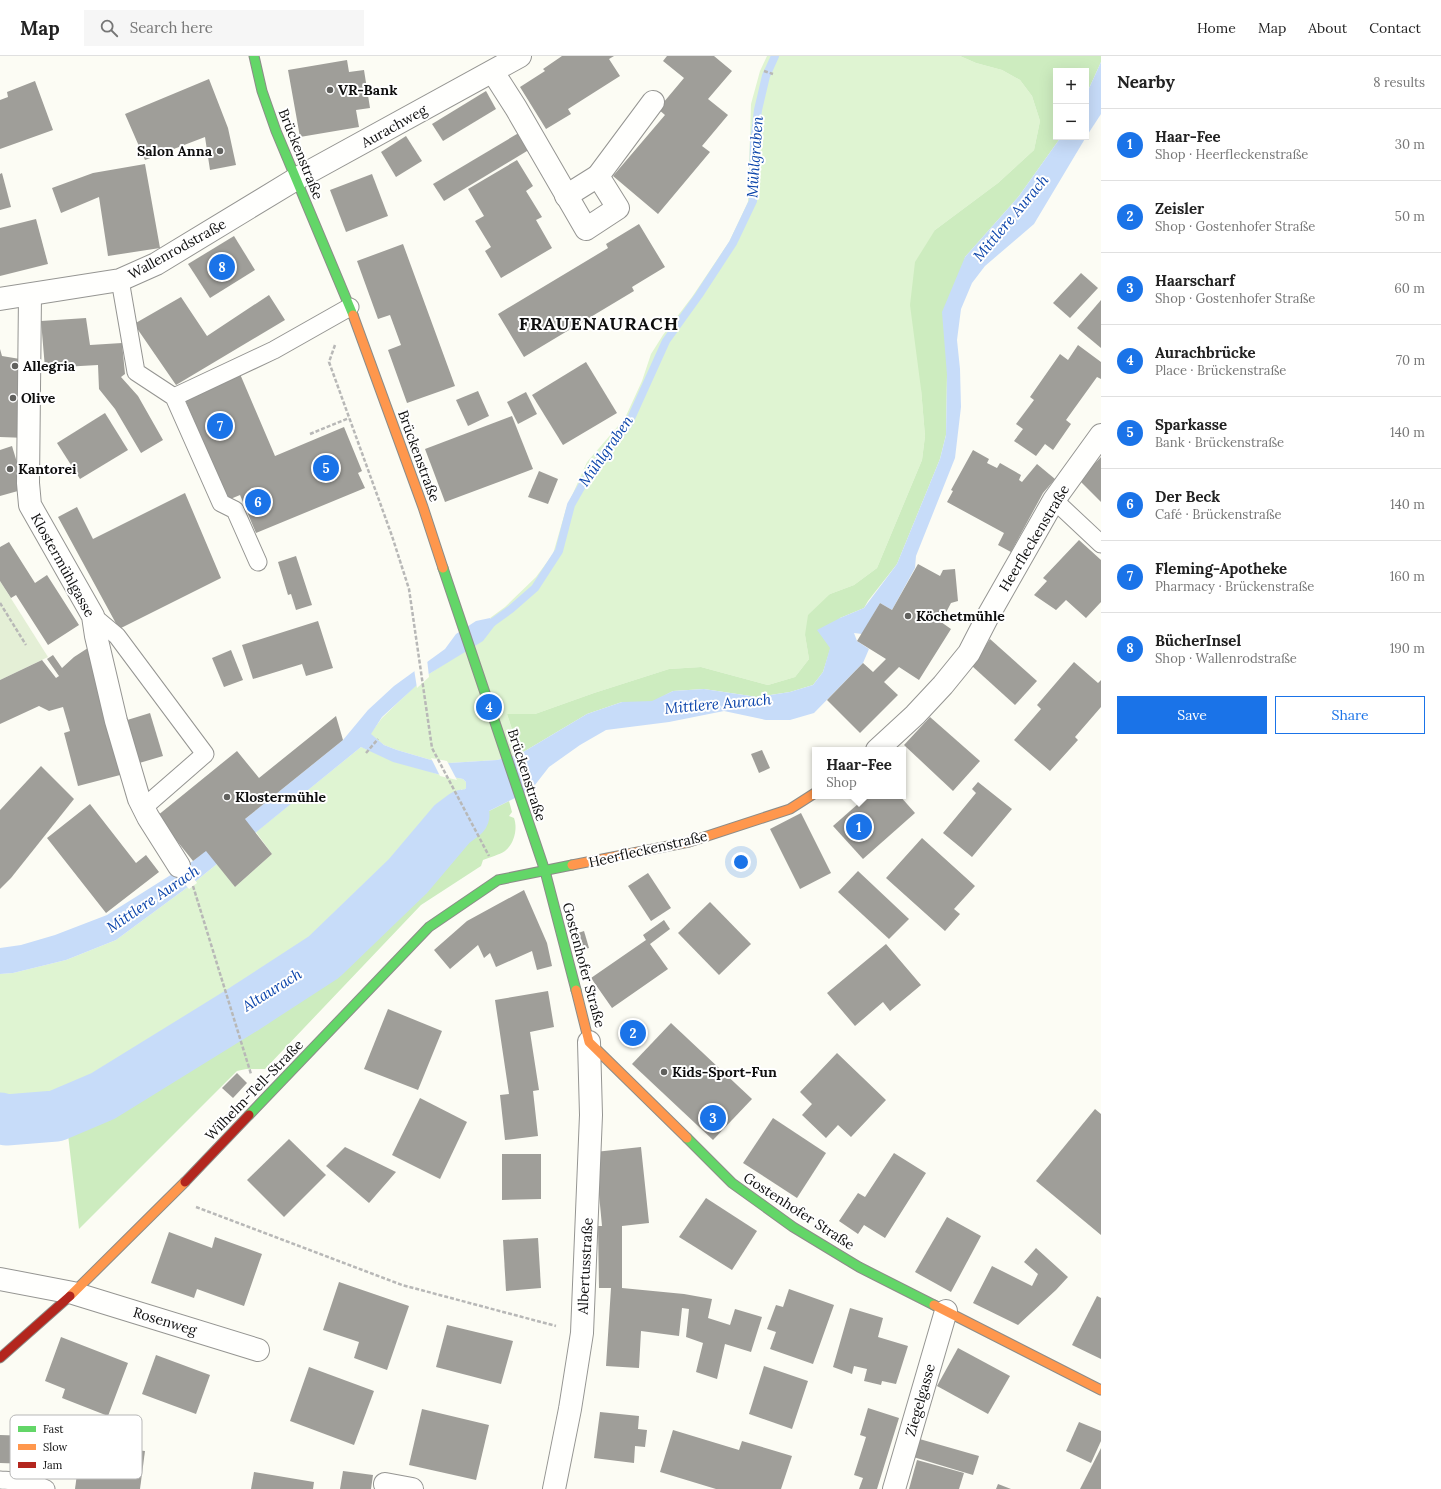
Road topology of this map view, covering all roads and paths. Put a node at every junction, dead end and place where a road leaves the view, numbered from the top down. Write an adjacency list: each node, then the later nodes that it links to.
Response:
1 (254, 56): 8 (street, Brückenstraße)
2 (520, 56): 4 (street, Aurachweg)
3 (764, 71): 5 (path)
4 (493, 72): 8 (street, Aurachweg); 9 (street)
5 (773, 74)
6 (653, 102): 7 (street)
7 (598, 176): 9 (street); 9 (street)
8 (296, 179): 10 (street, Wallenrodstraße); 13 (street, Brückenstraße)
9 (566, 196)
10 (120, 280): 11 (street, Wallenrodstraße); 14 (lane)
11 (30, 295): 12 (street, Wallenrodstraße); 22 (street, Klostermühlgasse)
12 (0, 299)
13 (350, 307): 14 (lane); 15 (path); 31 (street, Brückenstraße)
14 (174, 397): 20 (lane)
15 (349, 418): 16 (path); 29 (path)
16 (310, 434)
17 (1101, 435): 18 (street, Heerfleckenstraße)
18 (1054, 500): 19 (lane); 25 (street, Heerfleckenstraße)
19 (1101, 544)
20 (258, 562)
21 (0, 603): 23 (path)
22 (93, 616): 28 (street, Klostermühlgasse); 28 (lane)
23 (26, 645)
24 (378, 739): 26 (path)
25 (880, 747)
26 (366, 753)
27 (812, 796): 31 (street, Heerfleckenstraße)
28 (143, 808): 30 (street, Klostermühlgasse)
29 (490, 857)
30 (179, 866): 33 (path)
31 (545, 871): 32 (street, Gostenhofer Straße); 34 (street, Wilhelm-Tell-Straße)
32 (589, 1042): 37 (street, Gostenhofer Straße); 38 (street, Albertusstraße)
33 (248, 1069)
34 (170, 1197): 36 (street, Wilhelm-Tell-Straße); 38 (path)
35 (0, 1280): 36 (street, Rosenweg)
36 (73, 1292): 39 (street, Rosenweg); 40 (street, Wilhelm-Tell-Straße)
37 (946, 1311): 41 (street, Gostenhofer Straße); 47 (street, Ziegelgasse)
38 (582, 1334): 46 (street, Albertusstraße)
39 (258, 1350)
40 (0, 1358)
41 (1101, 1390)
42 (0, 1480): 44 (lane)
43 (385, 1484): 45 (street)
44 (46, 1489)
45 (412, 1489)
46 (554, 1489)
47 (894, 1489)

